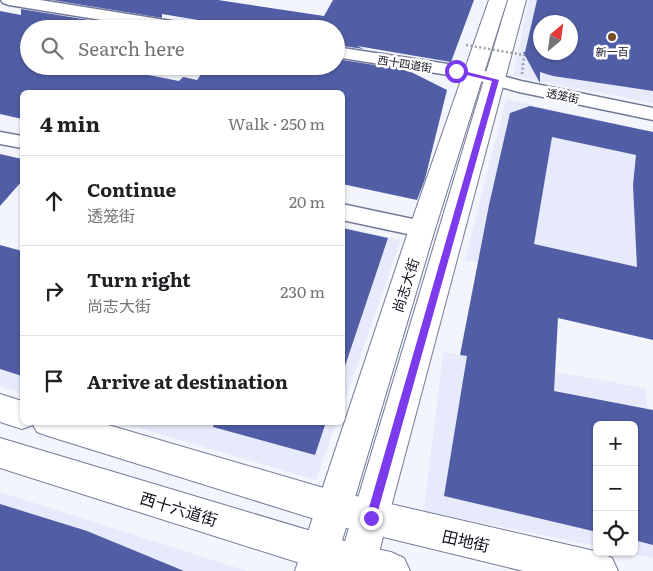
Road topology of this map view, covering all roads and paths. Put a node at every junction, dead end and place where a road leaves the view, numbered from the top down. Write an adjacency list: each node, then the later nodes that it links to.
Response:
1 (9, 0): 4 (street)
2 (498, 0): 8 (main road, 尚志大街)
3 (517, 0): 8 (main road, 尚志大街)
4 (134, 20)
5 (466, 46): 7 (path, bridge)
6 (345, 54): 8 (street, 西十四道街)
7 (523, 69)
8 (485, 77): 9 (street, 透笼街); 13 (main road, 尚志大街); 19 (main road, 尚志大街)
9 (653, 114)
10 (0, 138): 11 (street)
11 (20, 142)
12 (345, 213): 13 (street)
13 (422, 229): 18 (main road, 尚志大街)
14 (0, 408): 15 (main road)
15 (20, 414)
16 (58, 425): 18 (main road)
17 (0, 453): 20 (main road, 西十六道街)
18 (334, 508): 19 (main road, 田地街); 20 (main road, 尚志大街)
19 (371, 518): 21 (main road, 尚志大街); 22 (main road, 田地街)
20 (317, 561): 21 (main road, 西十六道街)
21 (368, 568)
22 (599, 571)

